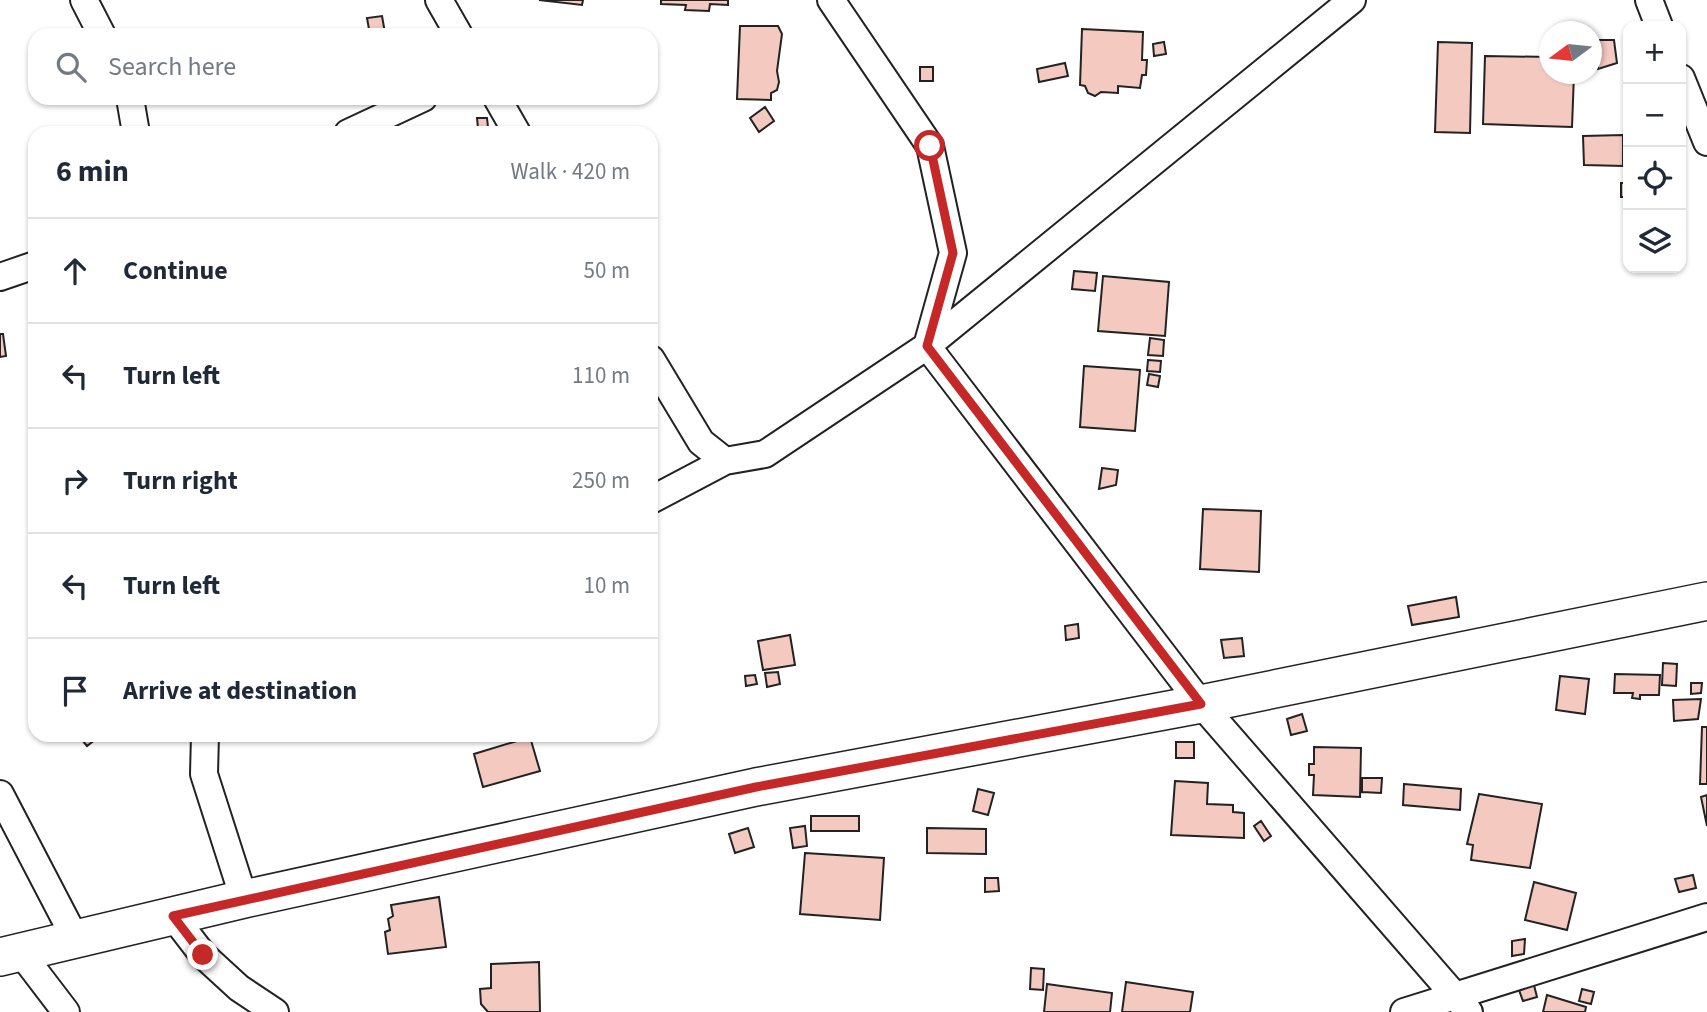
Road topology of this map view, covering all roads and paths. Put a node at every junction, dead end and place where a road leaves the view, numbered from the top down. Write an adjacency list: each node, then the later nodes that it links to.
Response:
1 (84, 0): 7 (street)
2 (439, 0): 8 (street)
3 (831, 0): 19 (street)
4 (1352, 0): 19 (street)
5 (1648, 0): 6 (street)
6 (1657, 21)
7 (98, 28)
8 (455, 28)
9 (1683, 84): 16 (street)
10 (131, 105): 13 (street)
11 (408, 105): 14 (street)
12 (501, 105): 15 (street)
13 (135, 126)
14 (363, 126)
15 (513, 126)
16 (1707, 142)
17 (28, 267): 18 (street)
18 (0, 277)
19 (927, 346): 21 (street); 24 (street)
20 (658, 371): 21 (street)
21 (725, 461): 22 (street)
22 (658, 496)
23 (1707, 601): 24 (street)
24 (1201, 704): 27 (street); 32 (street)
25 (205, 742): 27 (street)
26 (0, 794): 30 (street)
27 (244, 899): 28 (street)
28 (173, 916): 30 (street); 34 (street)
29 (1707, 917): 32 (street)
30 (76, 940): 31 (street)
31 (11, 955): 33 (street)
32 (1463, 1004): 35 (street)
33 (66, 1012)
34 (275, 1012)
35 (1404, 1012)

